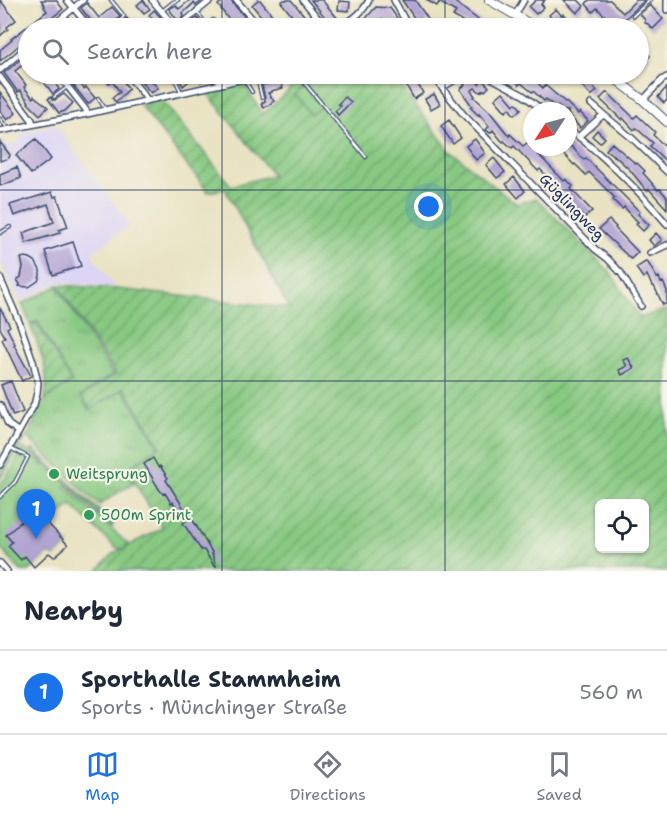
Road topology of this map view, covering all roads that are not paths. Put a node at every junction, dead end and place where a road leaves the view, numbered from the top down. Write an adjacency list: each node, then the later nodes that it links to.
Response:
1 (67, 0): 16 (street)
2 (83, 0): 16 (street)
3 (111, 0): 24 (lane)
4 (152, 0): 18 (street)
5 (179, 0): 15 (lane); 18 (lane)
6 (211, 0): 19 (street)
7 (236, 0): 28 (street)
8 (303, 0): 29 (street)
9 (369, 0): 30 (street)
10 (394, 0): 31 (street)
11 (489, 0): 20 (street)
12 (524, 0): 20 (street)
13 (650, 0): 21 (lane)
14 (667, 0): 17 (street)
15 (182, 4)
16 (73, 9): 22 (street); 23 (street)
17 (667, 10)
18 (162, 11): 25 (street)
19 (197, 12): 26 (street); 27 (lane)
20 (516, 15): 32 (street)
21 (633, 16)
22 (62, 18)
23 (81, 18)
24 (122, 18)
25 (168, 18)
26 (190, 18)
27 (202, 18)
28 (251, 18)
29 (318, 18)
30 (353, 18)
31 (404, 18)
32 (521, 18)
33 (18, 55): 34 (street)
34 (0, 70)
35 (0, 77): 64 (street)
36 (667, 77): 56 (street)
37 (66, 84): 48 (street)
38 (136, 84): 55 (street)
39 (177, 84): 51 (lane)
40 (221, 84): 51 (street)
41 (247, 84): 50 (lane)
42 (258, 84): 54 (lane)
43 (305, 84): 68 (lane)
44 (440, 84): 49 (street, Güglingweg)
45 (448, 84): 49 (street)
46 (502, 84): 57 (street)
47 (622, 84): 56 (street)
48 (68, 87): 52 (lane); 60 (street)
49 (442, 88): 76 (street, Güglingweg)
50 (252, 92)
51 (181, 93): 55 (street)
52 (54, 97)
53 (98, 98): 59 (lane)
54 (262, 98)
55 (147, 100): 59 (street)
56 (643, 100): 63 (street)
57 (531, 102)
58 (591, 104): 61 (street)
59 (106, 110): 60 (street)
60 (87, 114): 64 (street)
61 (603, 115): 67 (street); 69 (street)
62 (0, 118): 65 (lane)
63 (667, 122)
64 (33, 124): 65 (street)
65 (8, 129): 66 (street)
66 (0, 131)
67 (579, 136): 70 (street)
68 (366, 157)
69 (667, 172)
70 (667, 224)
71 (10, 227): 72 (lane)
72 (0, 233)
73 (667, 245): 74 (street)
74 (651, 253)
75 (0, 278): 78 (street)
76 (641, 306)
77 (0, 405): 78 (street)
78 (19, 432): 79 (street)
79 (10, 448): 80 (street); 81 (lane)
80 (0, 465)
81 (0, 497)
82 (0, 564): 83 (street)
83 (7, 571)

